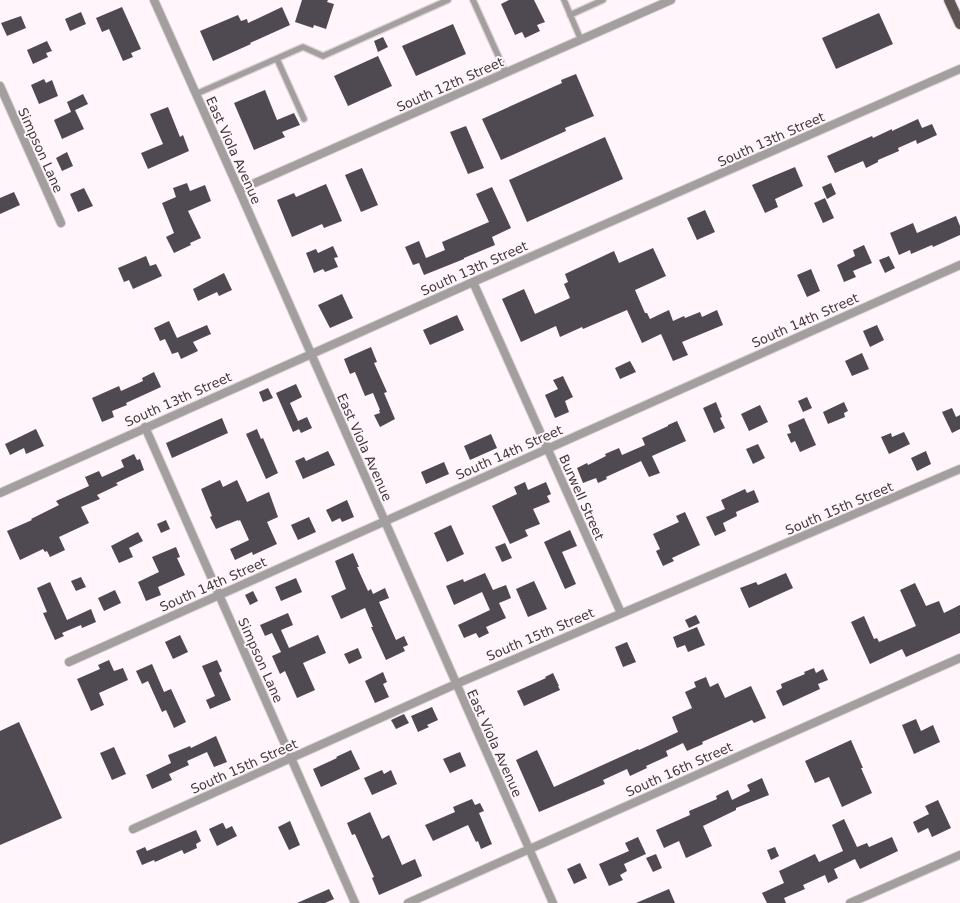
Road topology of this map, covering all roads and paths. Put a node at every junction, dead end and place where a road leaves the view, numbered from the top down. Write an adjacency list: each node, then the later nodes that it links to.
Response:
1 (154, 0): 15 (street, East Viola Avenue)
2 (448, 0): 11 (lane)
3 (473, 0): 13 (lane)
4 (564, 0): 8 (lane)
5 (603, 0): 8 (lane)
6 (671, 0): 10 (street, South 12th Street)
7 (950, 0): 9 (main road)
8 (570, 15): 10 (lane)
9 (960, 24)
10 (581, 40): 13 (street, South 12th Street)
11 (277, 59): 15 (lane); 16 (lane)
12 (960, 69): 20 (street, South 13th Street)
13 (506, 73): 17 (street, South 12th Street)
14 (0, 86): 18 (street, Simpson Lane)
15 (196, 94): 17 (street, East Viola Avenue)
16 (304, 119)
17 (239, 190): 21 (street, East Viola Avenue)
18 (61, 223)
19 (960, 265): 23 (street, South 14th Street)
20 (473, 282): 21 (street, South 13th Street); 23 (street, Burwell Street)
21 (311, 353): 22 (street, South 13th Street); 26 (street, East Viola Avenue)
22 (145, 427): 25 (street, South 13th Street); 27 (street, Simpson Lane)
23 (547, 448): 26 (street, South 14th Street); 28 (street, Burwell Street)
24 (960, 469): 28 (street, South 15th Street)
25 (0, 493)
26 (384, 521): 27 (street, South 14th Street); 31 (street, East Viola Avenue)
27 (218, 595): 30 (street, South 14th Street); 32 (street, Simpson Lane)
28 (621, 613): 31 (street, South 15th Street)
29 (960, 658): 34 (street, South 16th Street)
30 (69, 662)
31 (456, 684): 32 (street, South 15th Street); 34 (street, East Viola Avenue)
32 (291, 757): 33 (street, South 15th Street); 36 (street, Simpson Lane)
33 (133, 829)
34 (529, 849): 37 (street, South 16th Street); 38 (street, East Viola Avenue)
35 (960, 855): 39 (street)
36 (356, 903)
37 (408, 903)
38 (553, 903)
39 (850, 903)

